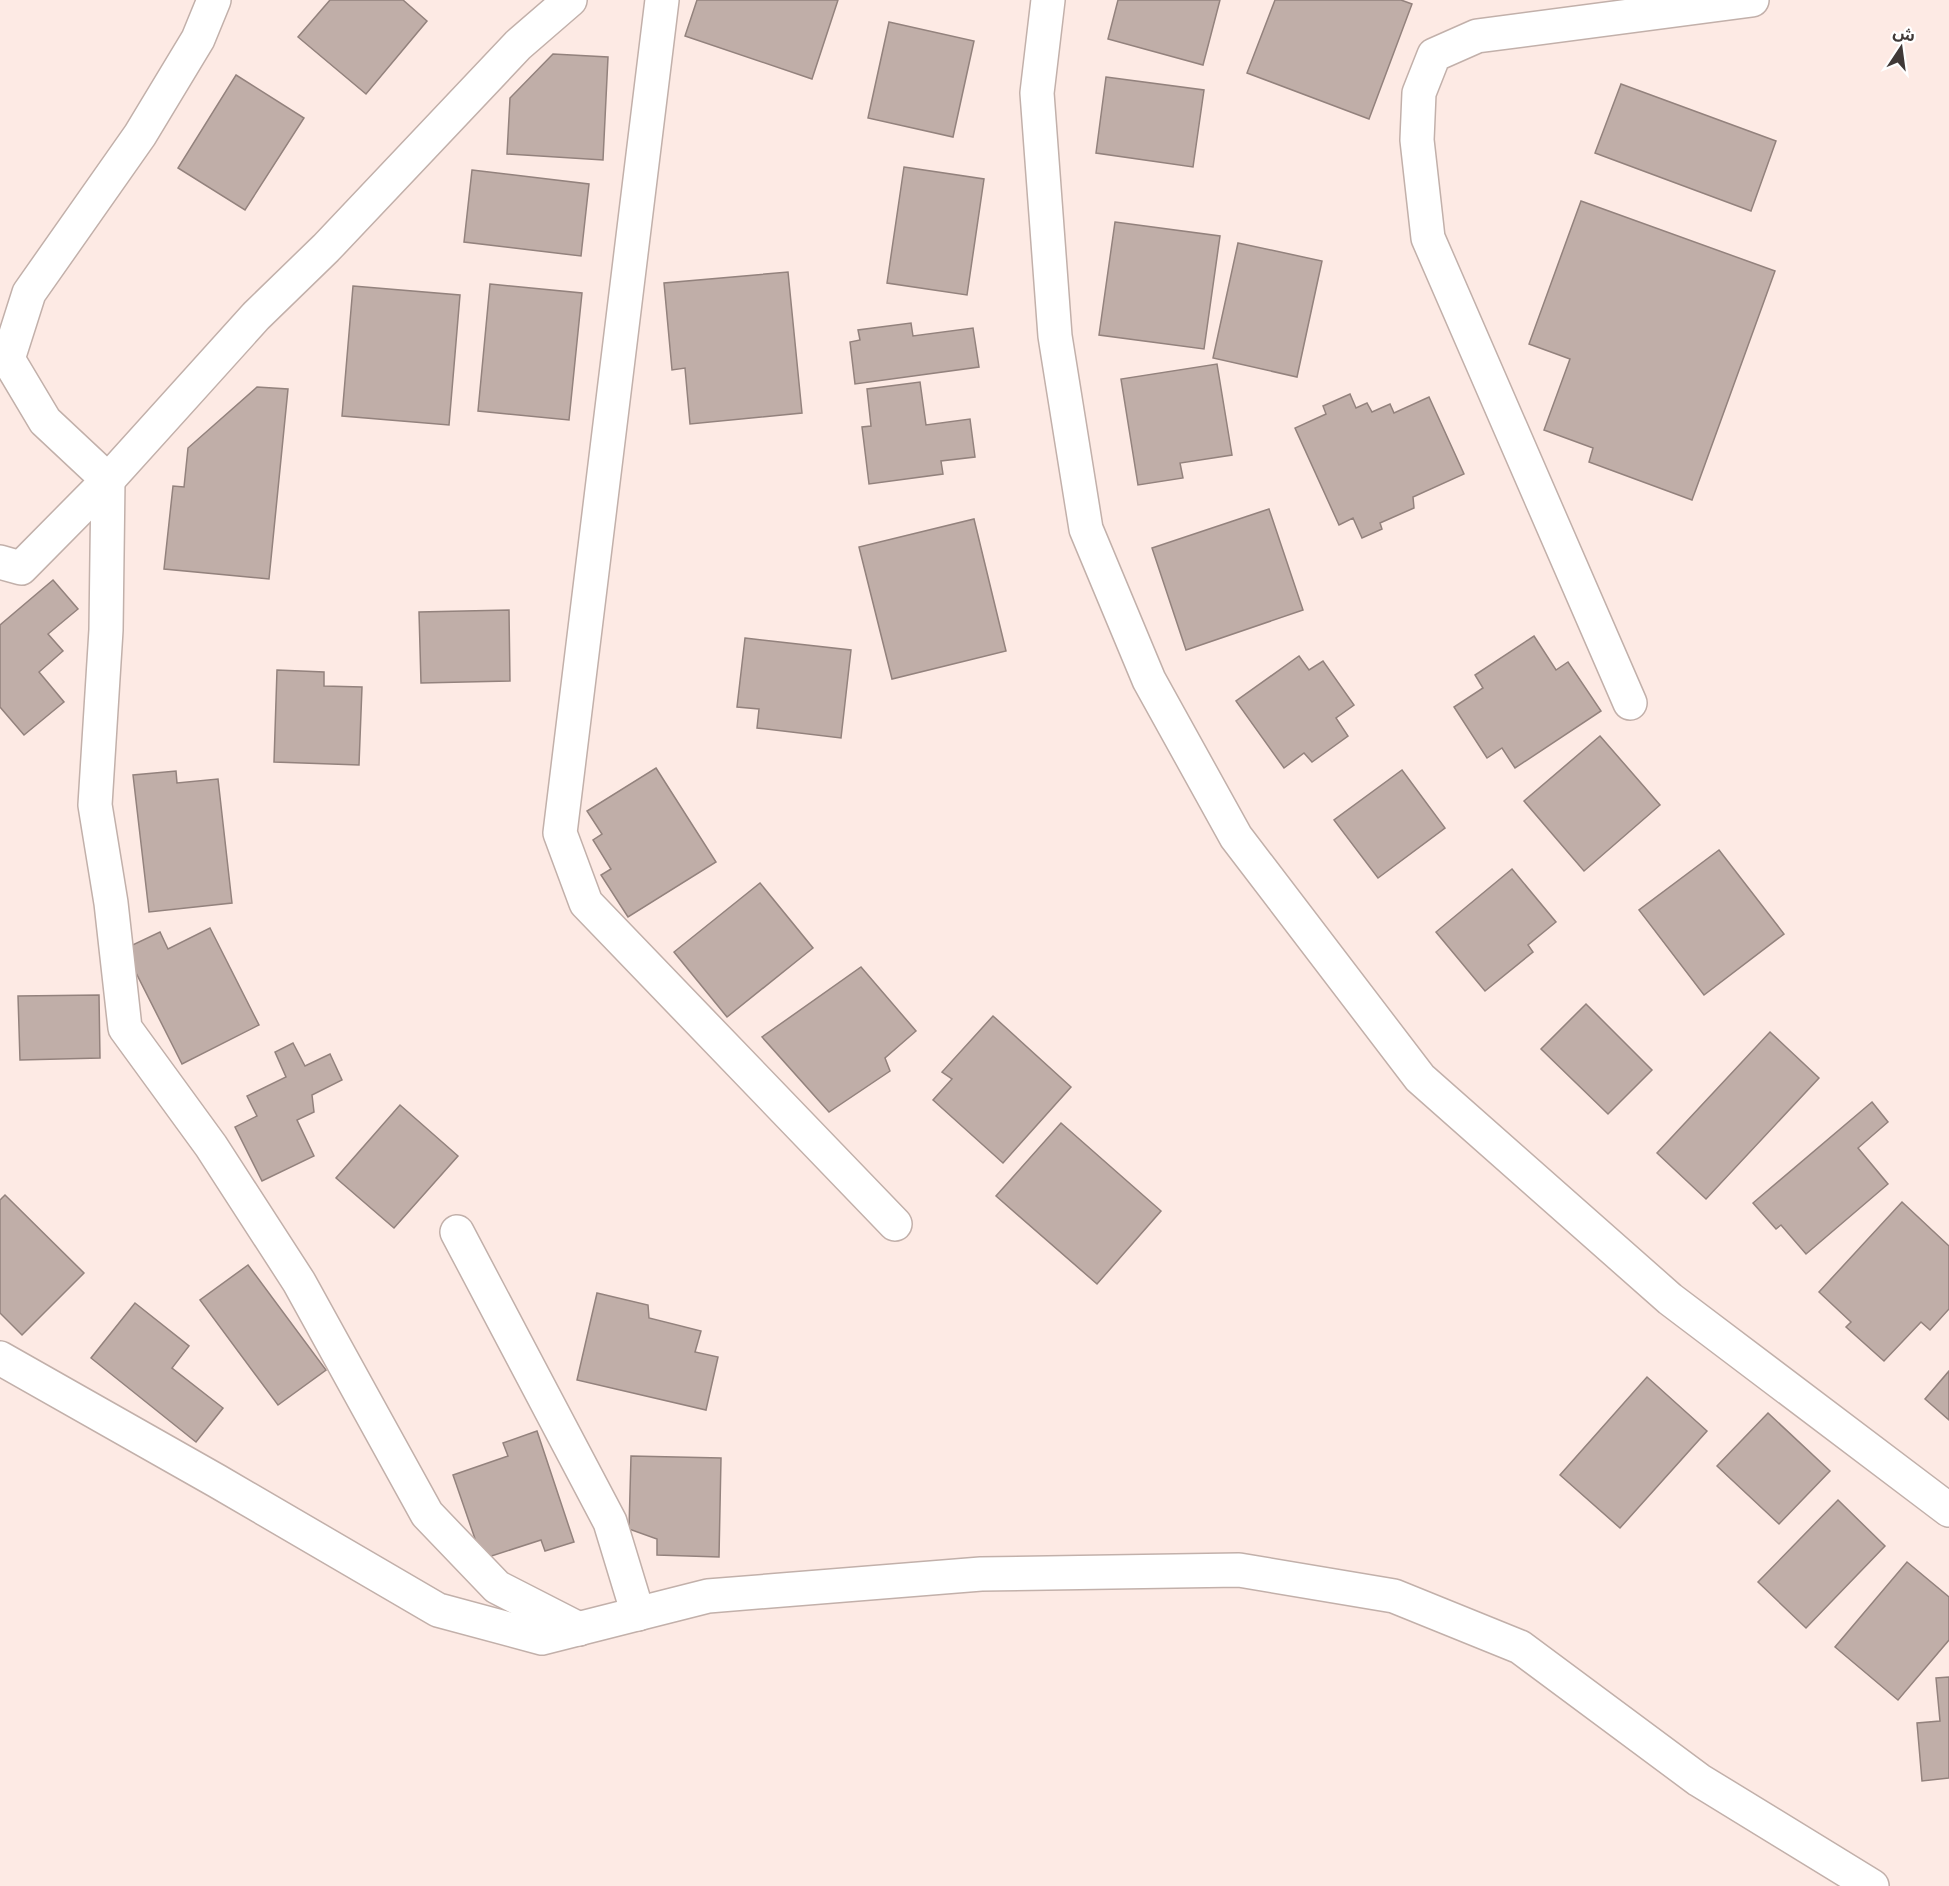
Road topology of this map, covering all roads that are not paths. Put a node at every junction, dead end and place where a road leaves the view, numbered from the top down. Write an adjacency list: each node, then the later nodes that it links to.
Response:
1 (214, 0): 6 (street)
2 (570, 0): 6 (street)
3 (662, 0): 9 (street)
4 (1048, 0): 12 (street)
5 (1752, 0): 8 (street)
6 (108, 480): 7 (street); 14 (street)
7 (7, 573)
8 (1630, 704)
9 (895, 1224)
10 (457, 1232): 13 (street)
11 (0, 1358): 14 (street)
12 (1949, 1510)
13 (638, 1614): 14 (street); 15 (street)
14 (579, 1629)
15 (1872, 1886)

